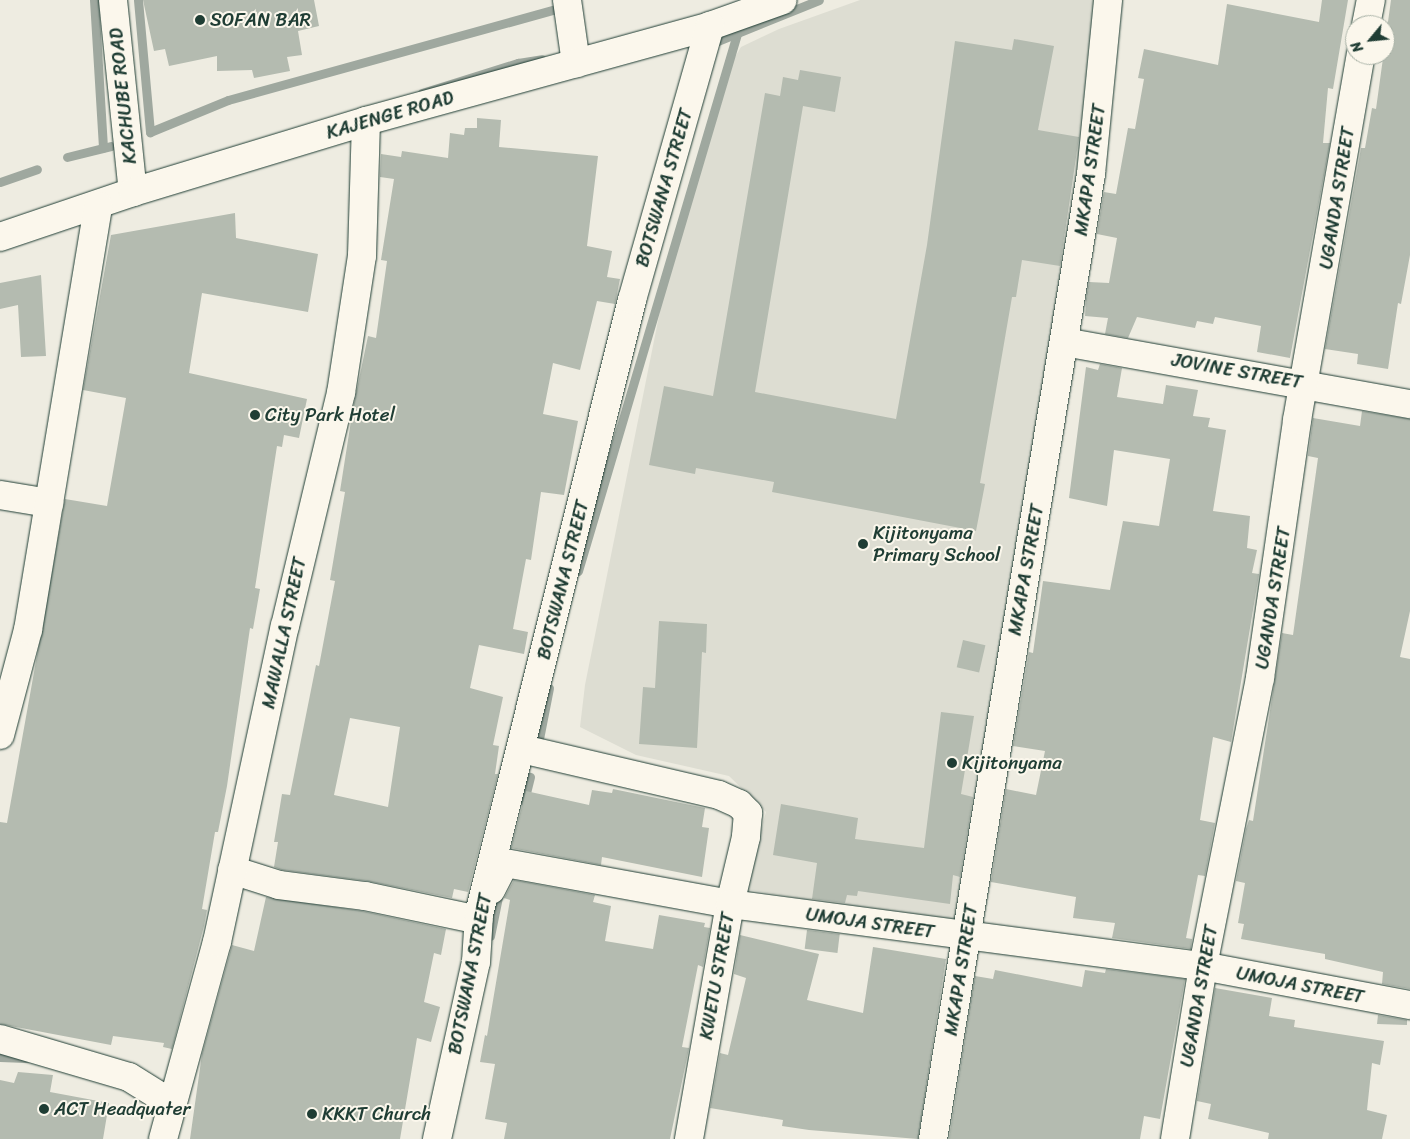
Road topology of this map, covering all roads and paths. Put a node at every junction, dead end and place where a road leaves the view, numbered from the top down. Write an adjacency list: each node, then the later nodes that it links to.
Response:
1 (113, 0): 11 (street, KACHUBE ROAD)
2 (567, 0): 8 (street)
3 (783, 0): 7 (street, KAJENGE ROAD)
4 (1108, 0): 14 (street, MKAPA STREET)
5 (1371, 0): 6 (street)
6 (1368, 15)
7 (710, 26): 8 (street, KAJENGE ROAD); 20 (street, BOTSWANA STREET)
8 (576, 63): 10 (street, KAJENGE ROAD)
9 (1359, 65): 15 (street, UGANDA STREET)
10 (366, 121): 11 (street, KAJENGE ROAD); 21 (street, MAWALLA STREET)
11 (133, 192): 12 (street, KAJENGE ROAD)
12 (98, 206): 13 (street, KAJENGE ROAD); 18 (street)
13 (0, 237)
14 (1064, 342): 15 (street, JOVINE STREET); 24 (street, MKAPA STREET)
15 (1306, 383): 16 (street, JOVINE STREET); 25 (street, UGANDA STREET)
16 (1410, 404)
17 (0, 495): 18 (street)
18 (49, 503): 19 (street)
19 (0, 735)
20 (522, 749): 22 (street, KWETU STREET); 23 (street, BOTSWANA STREET)
21 (232, 870): 23 (street); 28 (street, MAWALLA STREET)
22 (730, 904): 23 (street, UMOJA STREET); 24 (street, UMOJA STREET); 31 (street, KWETU STREET)
23 (479, 917): 30 (street, BOTSWANA STREET)
24 (967, 936): 25 (street, UMOJA STREET); 32 (street, MKAPA STREET)
25 (1203, 966): 26 (street, UMOJA STREET); 33 (street, UGANDA STREET)
26 (1410, 1005)
27 (0, 1039): 28 (street)
28 (171, 1103): 29 (street, MAWALLA STREET)
29 (163, 1139)
30 (437, 1139)
31 (689, 1139)
32 (933, 1139)
33 (1175, 1139)

